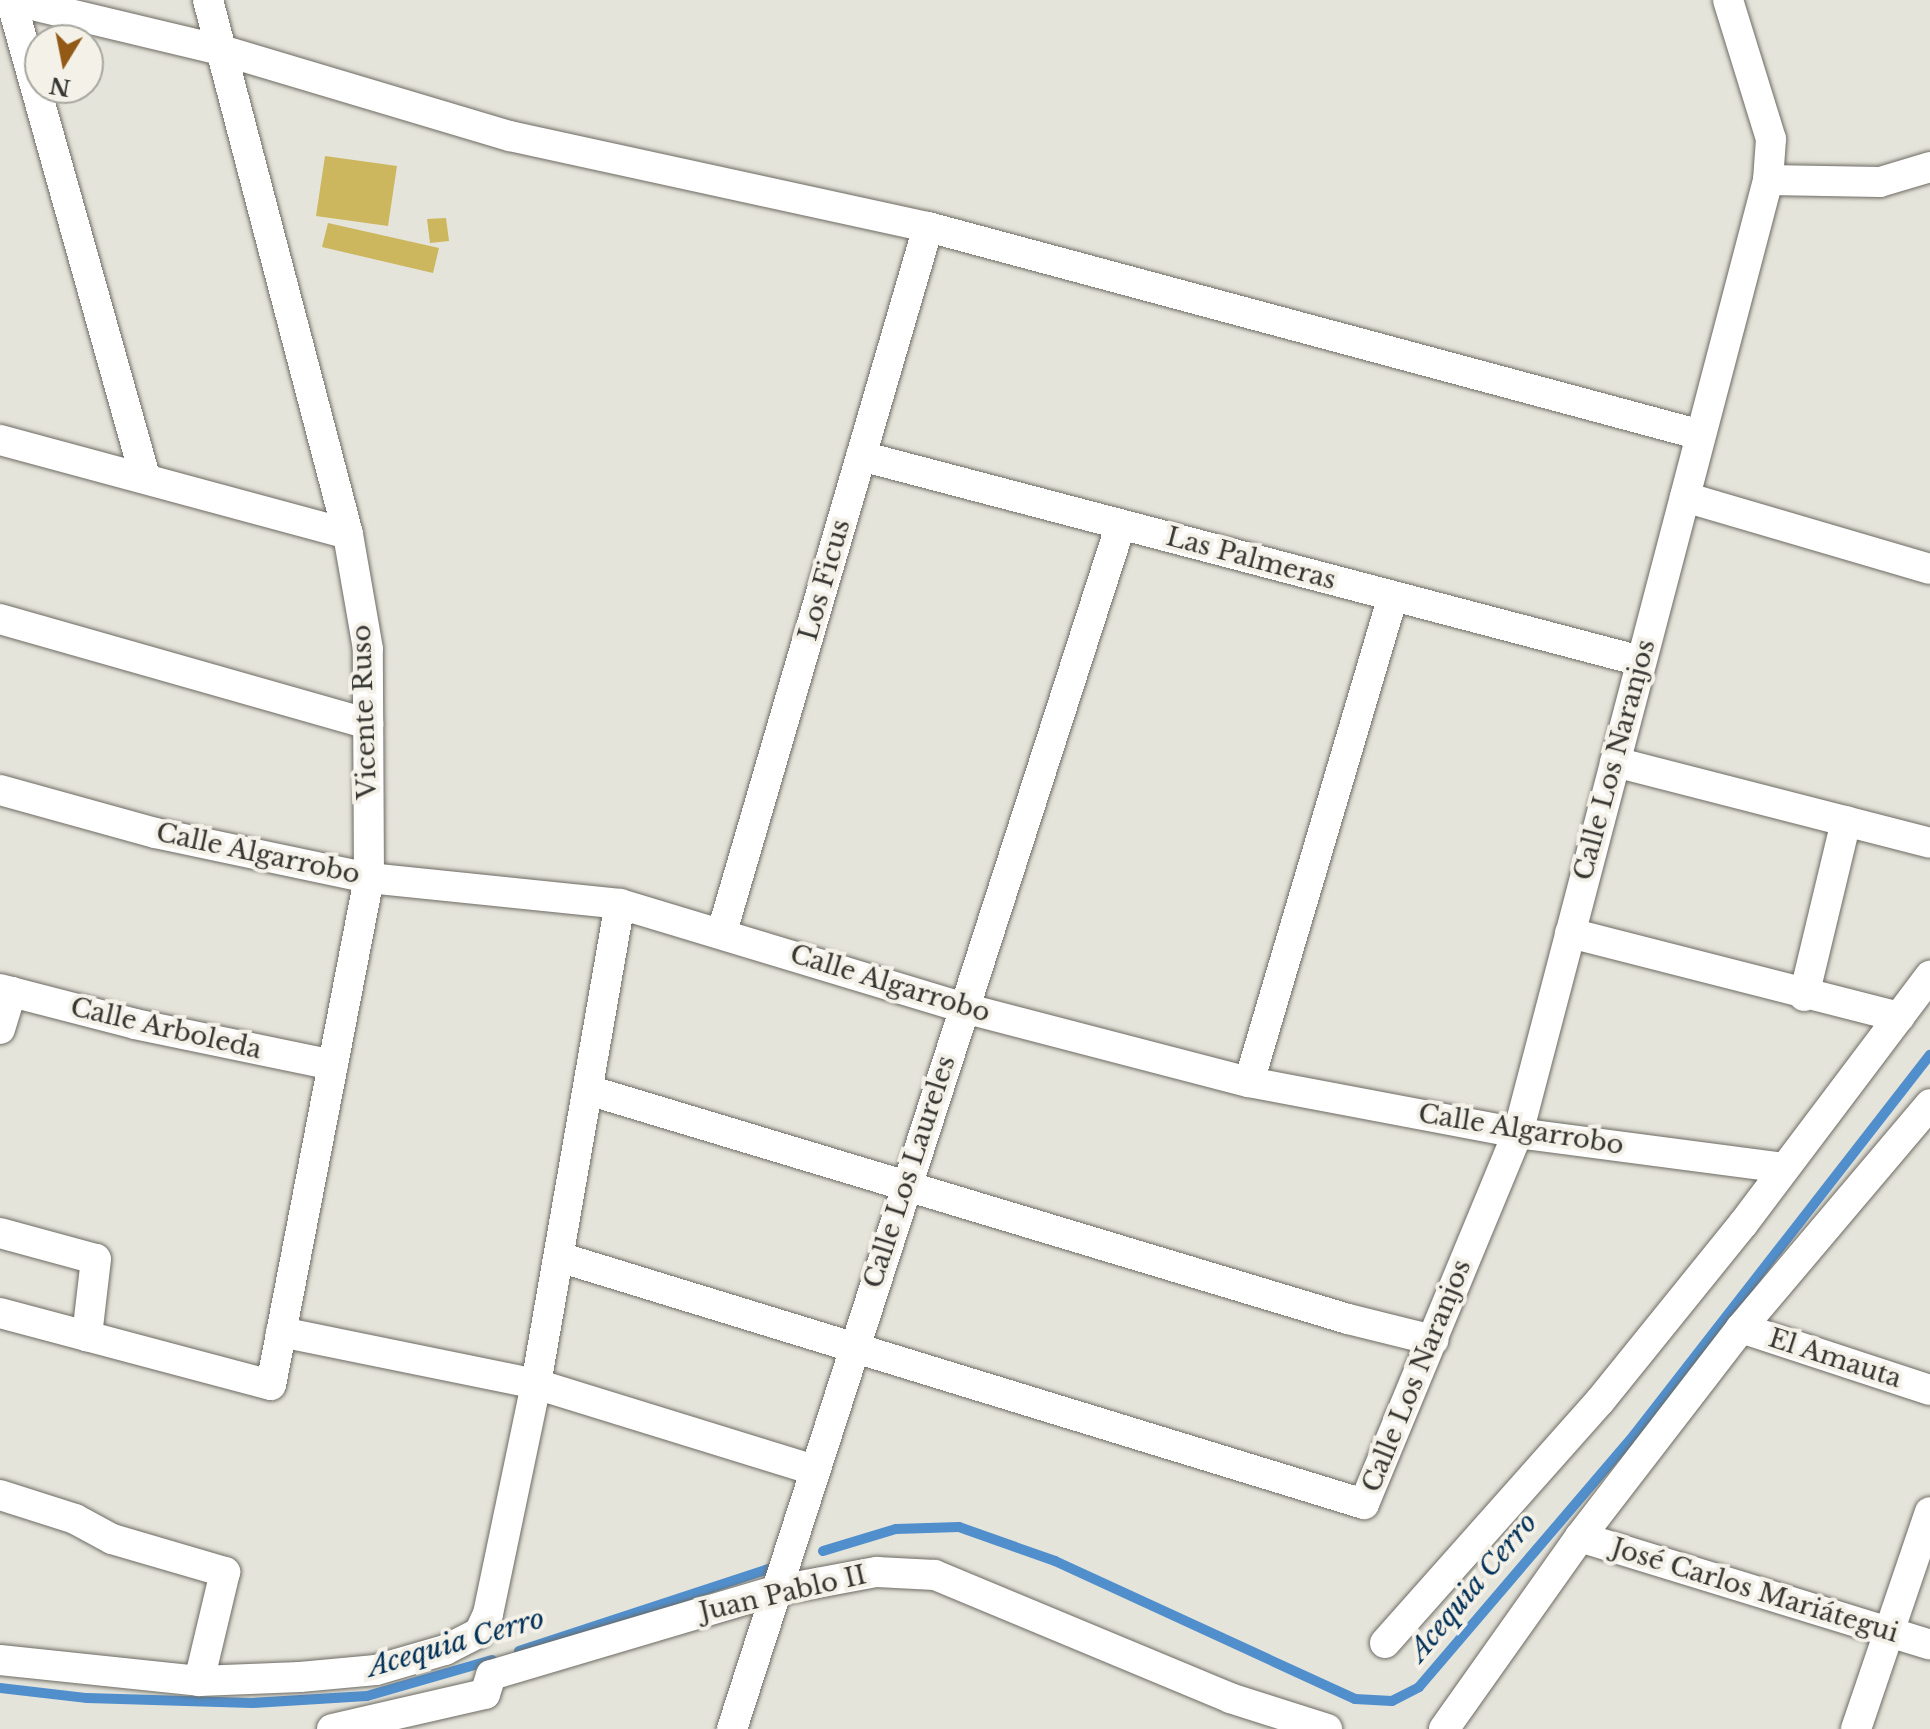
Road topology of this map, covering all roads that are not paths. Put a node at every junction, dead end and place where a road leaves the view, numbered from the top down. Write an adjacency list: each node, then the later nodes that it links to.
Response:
1 (11, 0): 4 (street); 11 (street)
2 (208, 0): 4 (street, Vicente Ruso)
3 (1728, 0): 6 (street, Calle Los Naranjos)
4 (221, 50): 7 (street); 14 (street, Vicente Ruso)
5 (1930, 167): 6 (street)
6 (1768, 180): 8 (street, Calle Los Naranjos)
7 (928, 227): 8 (street); 10 (street, Los Ficus)
8 (1701, 435): 12 (street, Calle Los Naranjos)
9 (0, 440): 11 (street)
10 (861, 456): 13 (street, Las Palmeras); 26 (street, Los Ficus)
11 (145, 478): 14 (street)
12 (1685, 497): 15 (street); 18 (street, Calle Los Naranjos)
13 (1121, 524): 16 (street, Las Palmeras); 31 (street, Calle Los Laureles)
14 (348, 534): 19 (street, Vicente Ruso)
15 (1930, 569)
16 (1393, 596): 18 (street, Las Palmeras); 35 (street)
17 (0, 619): 19 (street)
18 (1641, 661): 20 (street, Calle Los Naranjos)
19 (368, 724): 24 (street, Vicente Ruso)
20 (1615, 762): 22 (street); 27 (street, Calle Los Naranjos)
21 (0, 790): 24 (street, Calle Algarrobo)
22 (1846, 821): 23 (street); 30 (street)
23 (1930, 843)
24 (369, 878): 25 (street, Calle Algarrobo); 34 (street, Vicente Ruso)
25 (620, 904): 26 (street, Calle Algarrobo); 36 (street)
26 (722, 932): 31 (street, Calle Algarrobo)
27 (1570, 933): 30 (street); 38 (street, Calle Los Naranjos)
28 (1930, 976): 32 (street)
29 (6, 991): 33 (street); 34 (street, Calle Arboleda)
30 (1804, 996): 32 (street)
31 (964, 1008): 35 (street, Calle Algarrobo); 40 (street, Calle Los Laureles)
32 (1899, 1017): 39 (street)
33 (0, 1029)
34 (333, 1065): 45 (street, Vicente Ruso)
35 (1249, 1082): 38 (street, Calle Algarrobo)
36 (588, 1090): 40 (street); 42 (street)
37 (1924, 1122): 44 (street)
38 (1518, 1133): 39 (street, Calle Algarrobo); 47 (street, Calle Los Naranjos)
39 (1784, 1168): 57 (street)
40 (906, 1186): 47 (street); 48 (street, Calle Los Laureles)
41 (0, 1233): 46 (street)
42 (559, 1257): 48 (street); 49 (street)
43 (0, 1313): 46 (street)
44 (1741, 1328): 50 (street, El Amauta); 54 (street)
45 (281, 1332): 46 (street, Vicente Ruso); 49 (street)
46 (87, 1336)
47 (1433, 1340): 48 (street, Calle Los Naranjos)
48 (853, 1349): 51 (street, Calle Los Laureles)
49 (536, 1384): 51 (street); 60 (street)
50 (1930, 1390)
51 (813, 1470): 55 (street, Calle Los Laureles)
52 (0, 1495): 60 (street)
53 (1930, 1512): 56 (street)
54 (1580, 1537): 56 (street, José Carlos Mariátegui); 64 (street)
55 (781, 1570): 61 (street, Juan Pablo II); 62 (street, Calle Los Laureles); 63 (street, Juan Pablo II)
56 (1887, 1632): 58 (street, José Carlos Mariátegui); 65 (street)
57 (1385, 1643)
58 (1930, 1645)
59 (0, 1660): 60 (street)
60 (199, 1681)
61 (332, 1729)
62 (732, 1729)
63 (1327, 1729)
64 (1444, 1729)
65 (1856, 1729)

